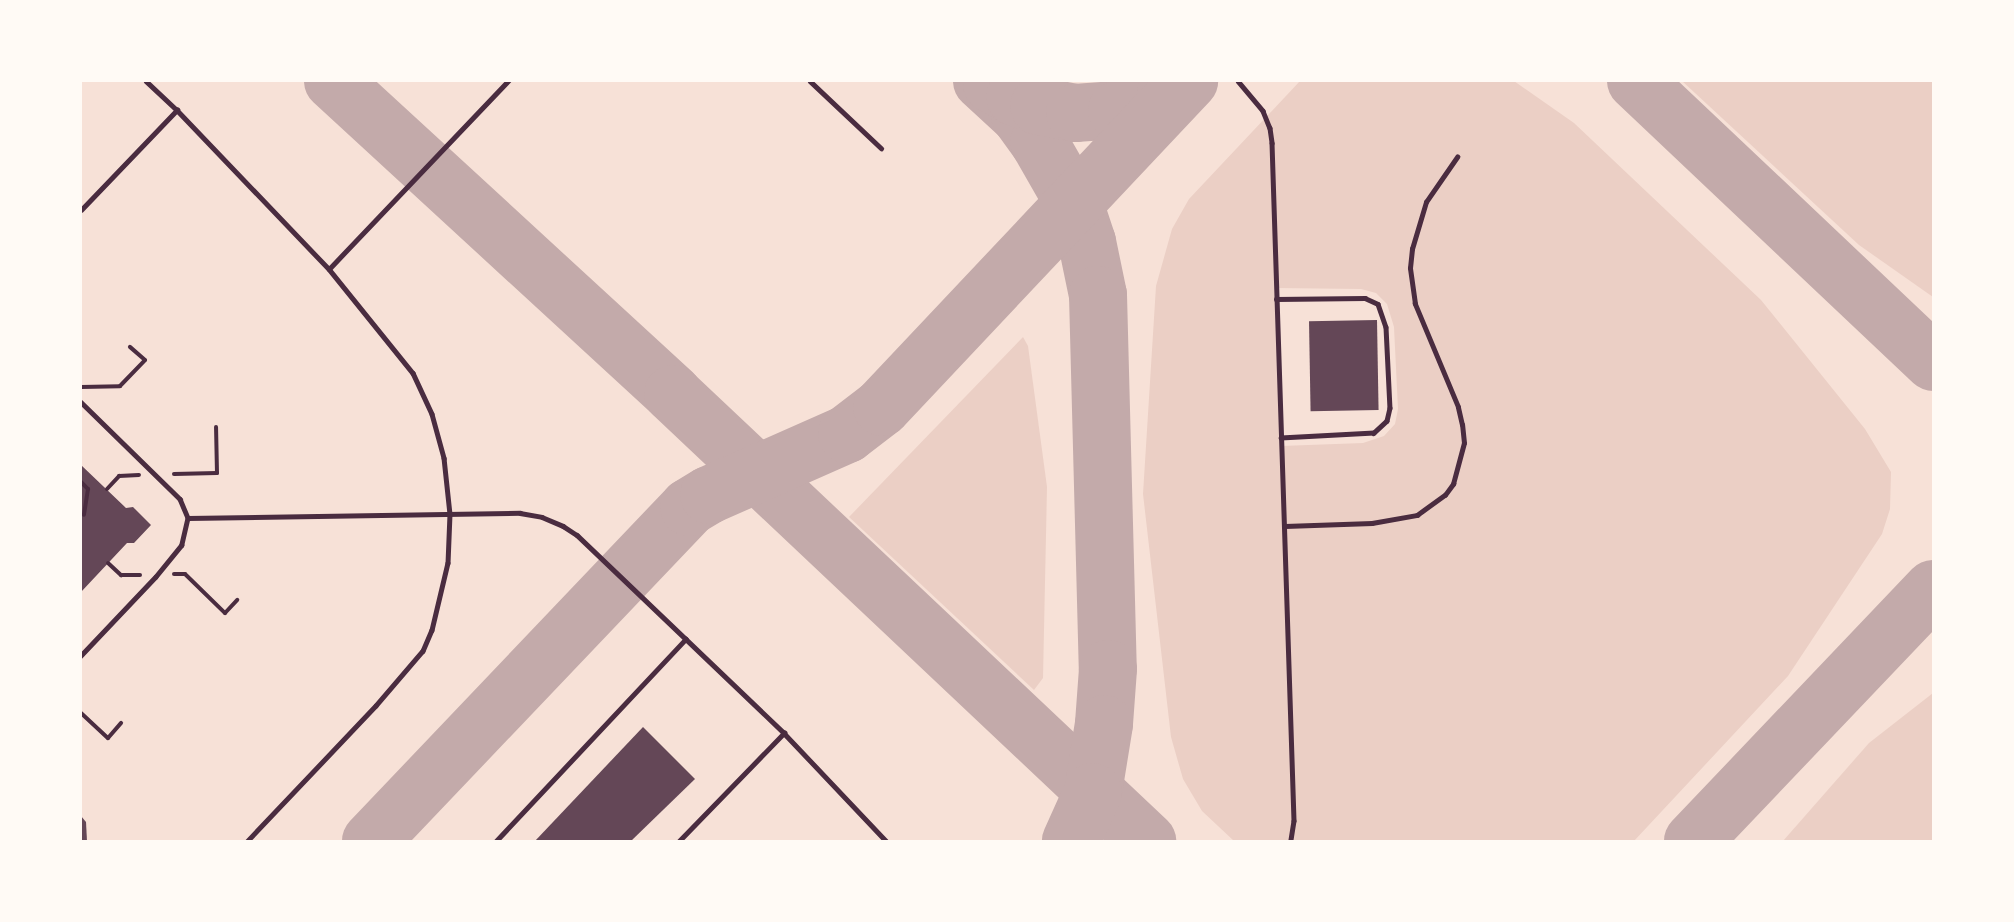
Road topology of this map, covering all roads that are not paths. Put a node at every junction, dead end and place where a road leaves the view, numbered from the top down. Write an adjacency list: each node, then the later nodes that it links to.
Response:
1 (146, 81): 5 (lane)
2 (508, 81): 9 (lane)
3 (810, 81): 6 (lane)
4 (1238, 81): 10 (lane)
5 (177, 110): 8 (lane); 9 (lane)
6 (881, 148)
7 (1457, 156): 15 (lane)
8 (81, 210)
9 (329, 269): 13 (lane)
10 (1276, 299): 12 (lane); 12 (lane)
11 (81, 402): 14 (lane)
12 (1281, 438): 15 (lane)
13 (450, 514): 14 (lane); 16 (lane); 19 (lane)
14 (188, 518): 17 (lane)
15 (1285, 526): 23 (lane)
16 (686, 639): 18 (lane); 20 (lane)
17 (81, 656)
18 (784, 733): 21 (lane); 22 (lane)
19 (248, 841)
20 (496, 841)
21 (679, 841)
22 (886, 841)
23 (1291, 841)

